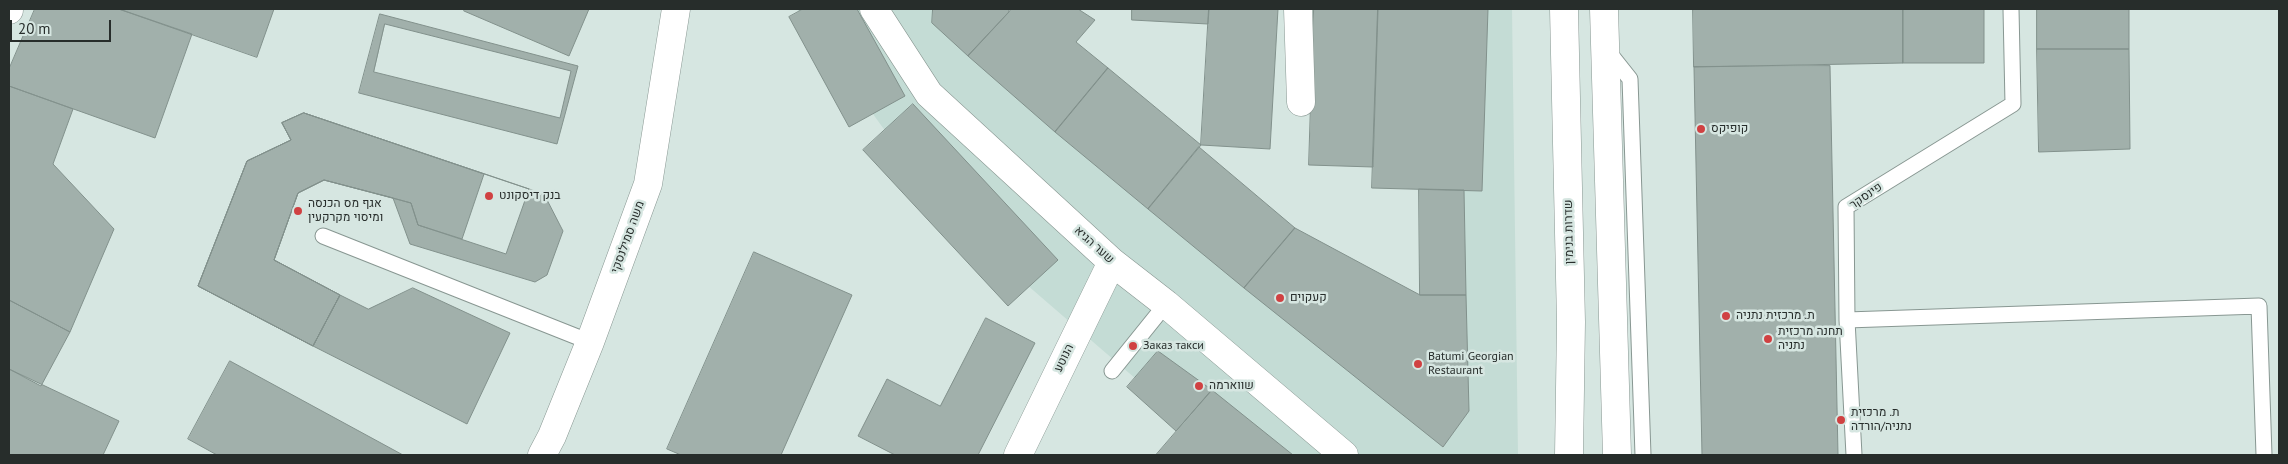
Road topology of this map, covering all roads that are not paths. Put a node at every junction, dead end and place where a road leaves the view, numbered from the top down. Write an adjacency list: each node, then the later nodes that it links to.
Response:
1 (676, 9): 13 (street, משה סמילנסקי)
2 (874, 9): 10 (street, שער הגיא)
3 (1298, 9): 8 (street)
4 (1564, 9): 18 (street, שדרות בנימין)
5 (1604, 9): 7 (street)
6 (2011, 9): 12 (lane, פינסקר)
7 (1604, 46): 19 (street); 20 (lane)
8 (1301, 102)
9 (324, 236): 13 (lane)
10 (1112, 262): 11 (street, שער הגיא); 16 (street, הנוטע)
11 (1166, 304): 14 (lane); 17 (street, שער הגיא)
12 (1847, 320): 21 (lane, פינסקר); 22 (lane)
13 (590, 342): 15 (street, משה סמילנסקי)
14 (1112, 372)
15 (542, 455)
16 (1018, 455)
17 (1344, 455)
18 (1569, 455)
19 (1617, 455)
20 (1643, 455)
21 (1854, 455)
22 (2264, 455)

